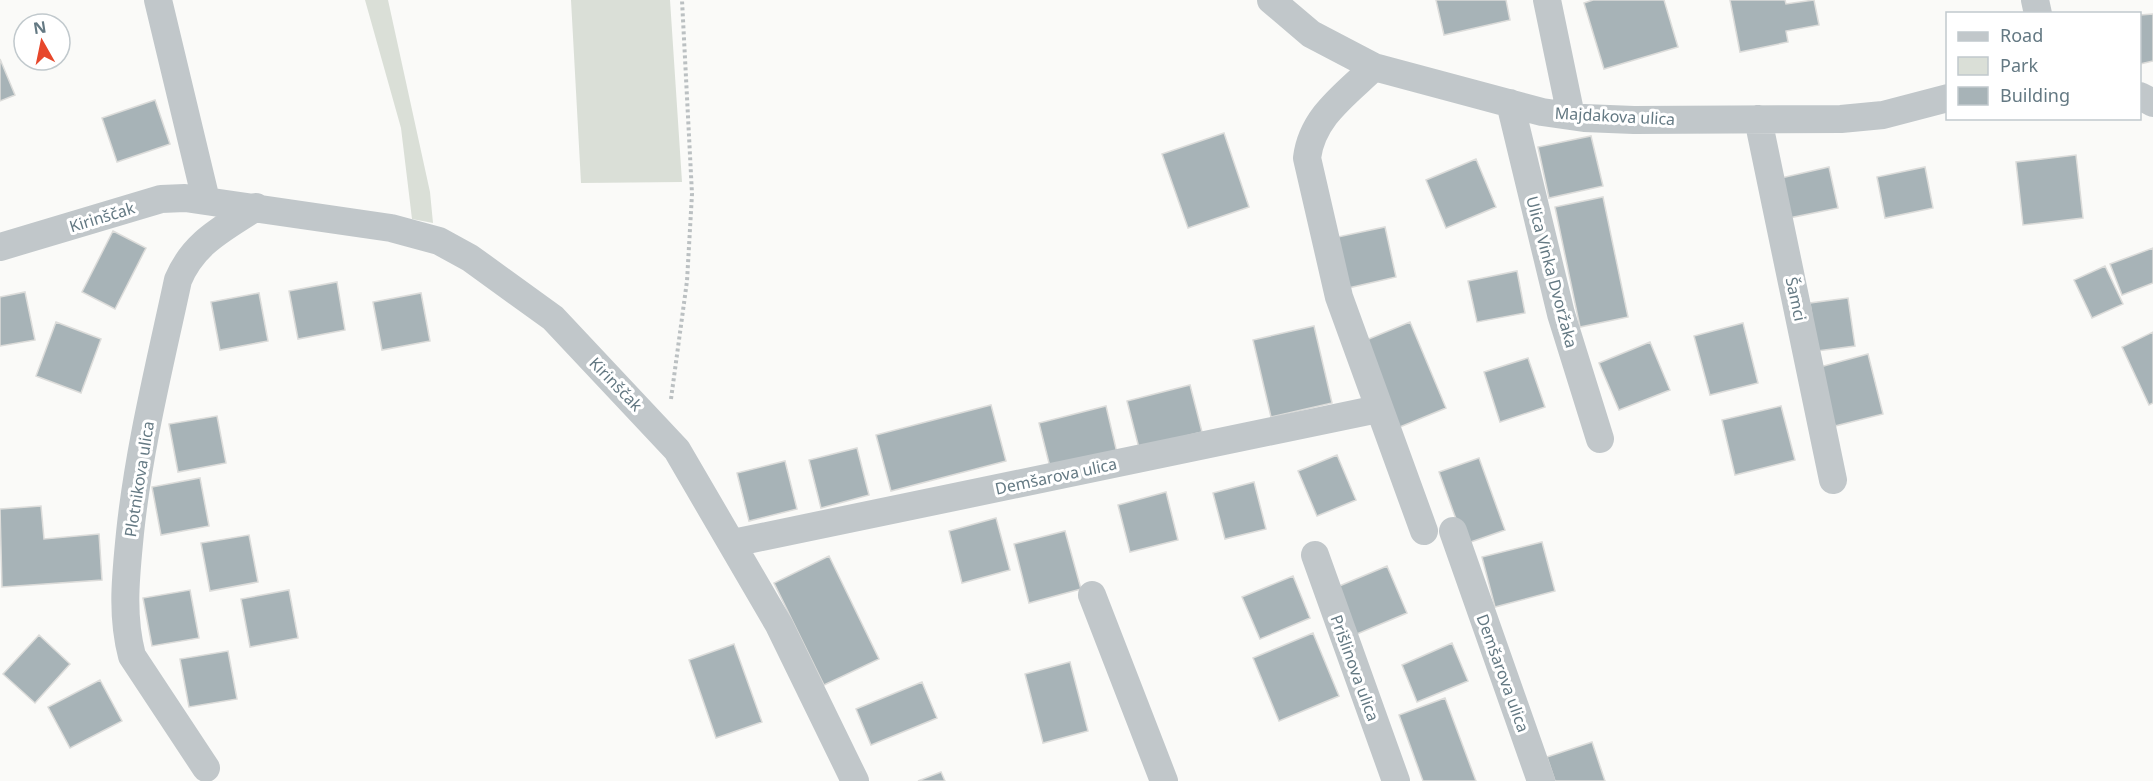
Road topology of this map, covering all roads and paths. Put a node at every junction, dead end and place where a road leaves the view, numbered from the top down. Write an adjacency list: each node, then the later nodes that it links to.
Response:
1 (158, 0): 10 (street)
2 (682, 0): 14 (path)
3 (1271, 0): 5 (street, Majdakova ulica)
4 (1547, 0): 8 (street)
5 (1374, 67): 7 (street, Majdakova ulica); 13 (street)
6 (1946, 98): 9 (street, Majdakova ulica)
7 (1510, 103): 8 (street, Majdakova ulica); 15 (street, Ulica Vinka Dvoržaka)
8 (1571, 116): 9 (street, Majdakova ulica)
9 (1758, 119): 16 (street, Šamci)
10 (206, 200): 11 (street, Kirinščak); 12 (street, Kirinščak)
11 (256, 207): 14 (street, Kirinščak); 22 (street, Plotnikova ulica)
12 (0, 247)
13 (1378, 409): 17 (street); 19 (street, Demšarova ulica)
14 (666, 438): 19 (street, Kirinščak)
15 (1600, 439)
16 (1833, 480)
17 (1424, 531)
18 (1453, 531): 26 (street, Demšarova ulica)
19 (733, 543): 23 (street, Kirinščak)
20 (1315, 555): 25 (street, Prišlinova ulica)
21 (1092, 595): 24 (street)
22 (206, 768)
23 (855, 781)
24 (1164, 781)
25 (1395, 781)
26 (1541, 781)

